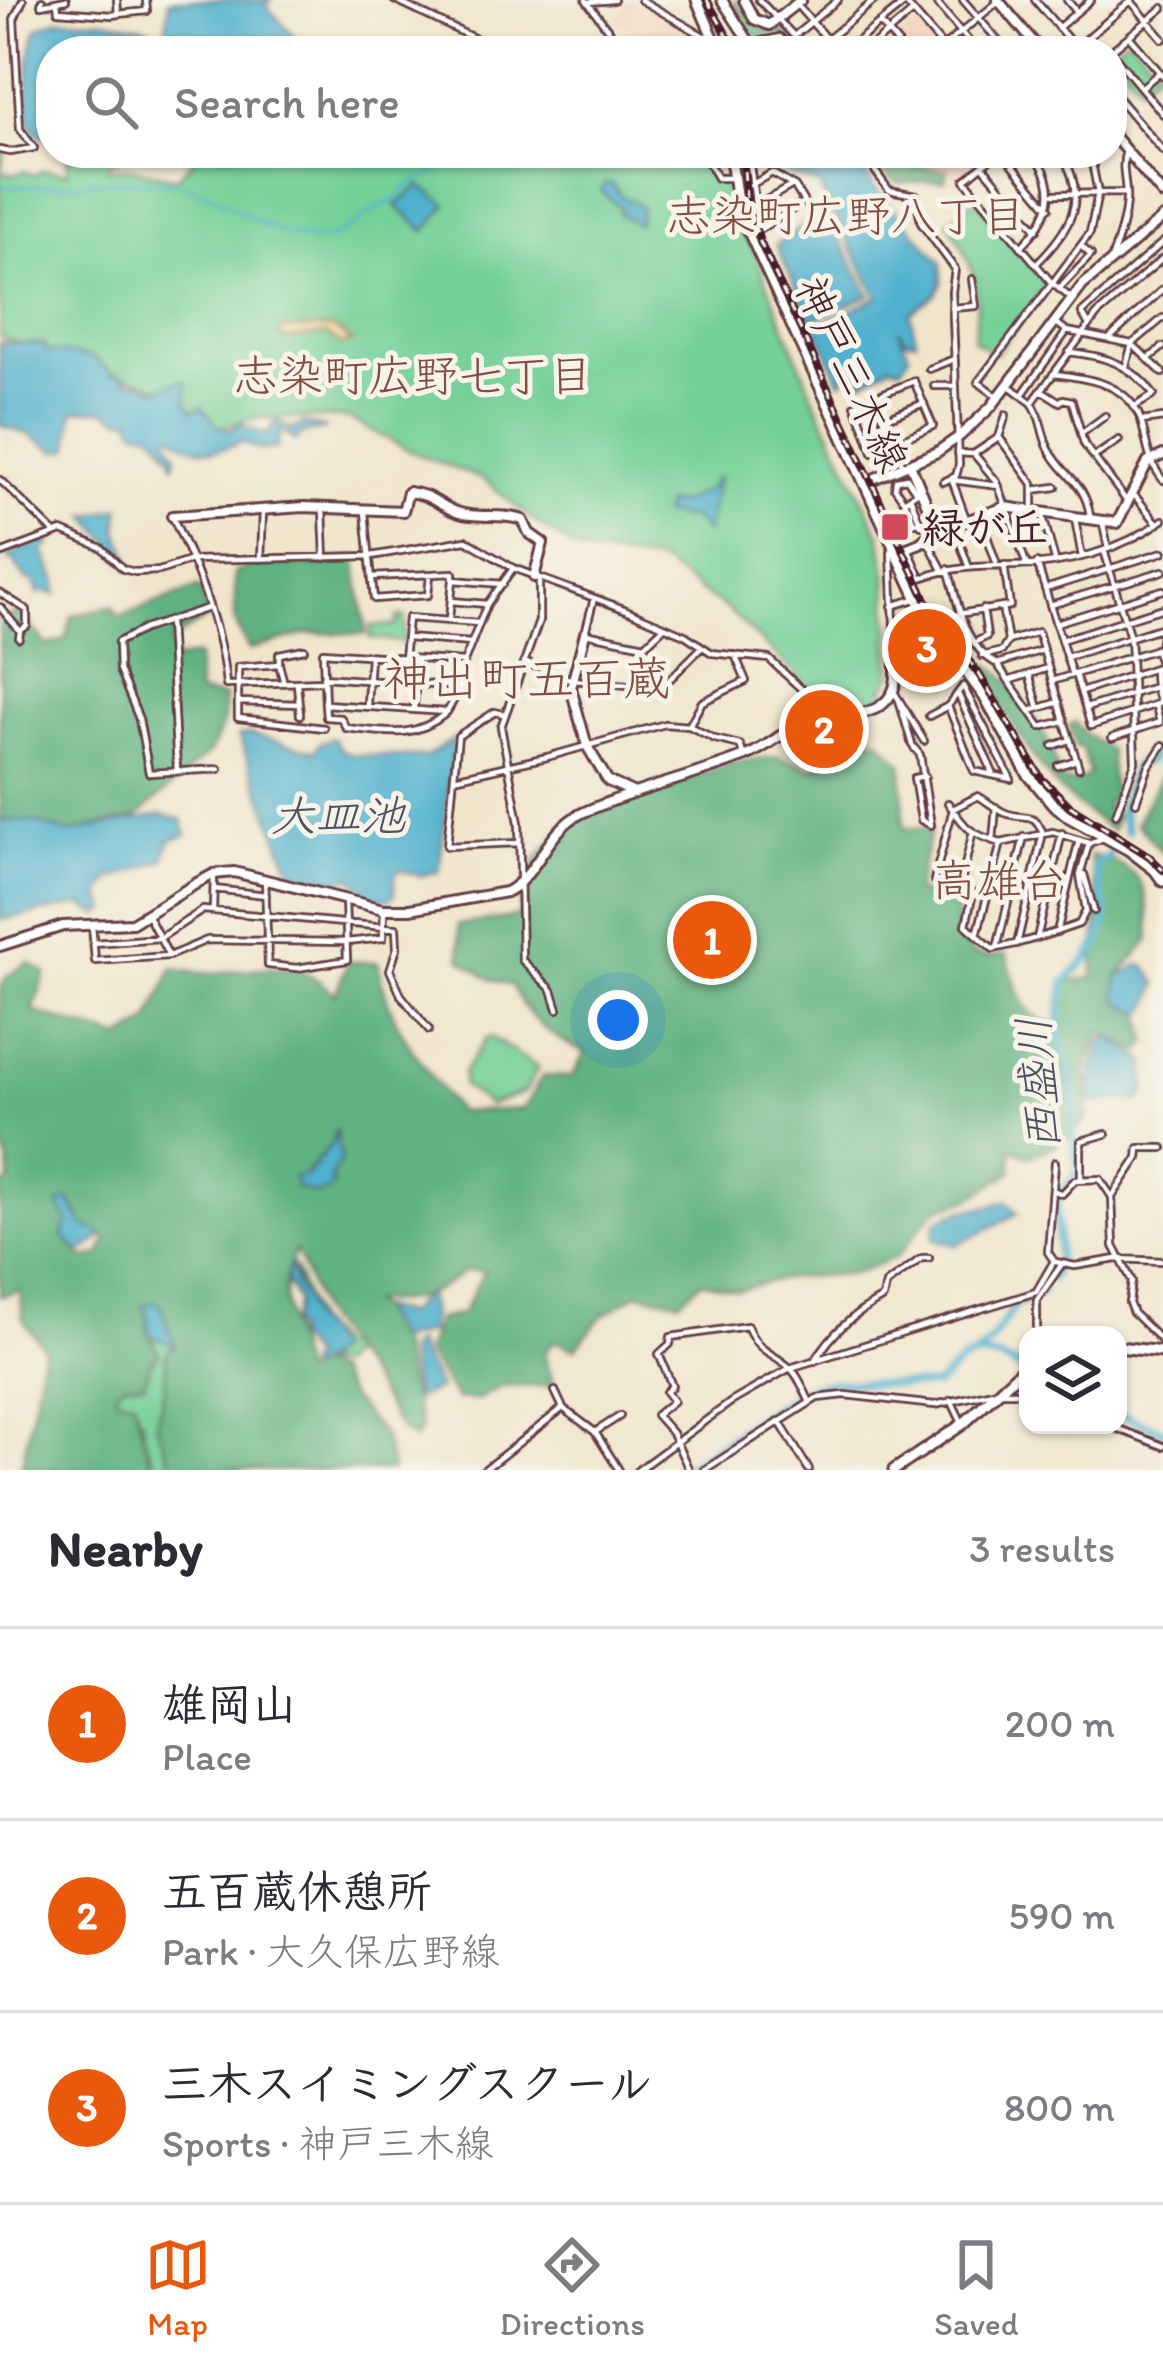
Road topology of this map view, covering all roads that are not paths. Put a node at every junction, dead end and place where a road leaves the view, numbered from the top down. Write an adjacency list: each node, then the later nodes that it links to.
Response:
1 (22, 0): 65 (street)
2 (42, 0): 25 (street)
3 (66, 0): 25 (street)
4 (89, 0): 29 (street)
5 (117, 0): 32 (street)
6 (146, 0): 32 (street)
7 (394, 0): 27 (street)
8 (614, 0): 23 (street)
9 (641, 0): 43 (street)
10 (697, 0): 44 (main road)
11 (722, 0): 45 (street)
12 (744, 0): 35 (street)
13 (760, 0): 35 (street)
14 (838, 0): 36 (street)
15 (875, 0): 47 (street)
16 (934, 0): 40 (street)
17 (963, 0): 33 (street)
18 (999, 0): 33 (street); 55 (street)
19 (1035, 0): 38 (street)
20 (1067, 0): 31 (street)
21 (1091, 0): 31 (street)
22 (1131, 0): 34 (street); 57 (street)
23 (587, 1): 42 (street)
24 (904, 1): 30 (street); 37 (street)
25 (57, 2): 29 (street)
26 (798, 2): 35 (street); 36 (street)
27 (407, 3): 41 (street)
28 (1163, 8): 34 (street)
29 (88, 12): 32 (street)
30 (913, 12): 39 (street); 51 (street)
31 (1077, 12): 38 (street)
32 (118, 14)
33 (979, 18): 40 (street); 54 (street)
34 (1148, 20): 58 (street); 59 (street)
35 (776, 21): 36 (street)
36 (812, 22): 46 (street)
37 (880, 23): 39 (street); 48 (street)
38 (1058, 28): 56 (street)
39 (888, 32): 49 (street); 50 (street)
40 (961, 33): 52 (street); 53 (street)
41 (472, 36)
42 (614, 36)
43 (700, 36)
44 (714, 36)
45 (738, 36)
46 (824, 36)
47 (832, 36)
48 (862, 36)
49 (883, 36)
50 (891, 36)
51 (934, 36)
52 (958, 36)
53 (964, 36)
54 (994, 36)
55 (1029, 36)
56 (1064, 36)
57 (1090, 36)
58 (1129, 36): 61 (street)
59 (1163, 39)
60 (1127, 70): 62 (street)
61 (1162, 74): 62 (street)
62 (1142, 88): 64 (street)
63 (1127, 109): 66 (street)
64 (1163, 114)
65 (0, 150)
66 (1163, 151)
67 (1127, 152): 84 (street)
68 (711, 168): 79 (street)
69 (731, 168): 79 (main road, 神戸三木線)
70 (750, 168): 81 (street)
71 (873, 168): 105 (street)
72 (980, 168): 80 (street)
73 (985, 168): 92 (street)
74 (1013, 168): 90 (street)
75 (1043, 168): 87 (street)
76 (1071, 168): 88 (street)
77 (1093, 168): 85 (street)
78 (1123, 168): 86 (street)
79 (731, 178): 93 (main road, 神戸三木線)
80 (965, 180): 83 (street); 95 (street)
81 (751, 185): 82 (street); 89 (street)
82 (791, 186): 89 (street); 93 (street)
83 (958, 186)
84 (1161, 188)
85 (1098, 193): 86 (street); 88 (street); 96 (street)
86 (1126, 193): 98 (street)
87 (1052, 194): 88 (street); 90 (street)
88 (1076, 194): 99 (street)
89 (754, 207): 93 (street)
90 (1049, 208): 92 (street)
91 (1163, 218): 98 (street)
92 (1037, 230): 95 (street)
93 (755, 232): 153 (main road, 神戸三木線)
94 (1163, 242): 108 (street)
95 (1021, 247): 99 (street)
96 (1082, 247): 101 (street); 102 (street)
97 (1163, 258): 108 (street)
98 (1109, 262): 104 (street)
99 (1036, 265): 101 (street)
100 (972, 279): 105 (street)
101 (1051, 282): 102 (street); 127 (street)
102 (1059, 289): 104 (street)
103 (1163, 289): 111 (street)
104 (1072, 299): 107 (street)
105 (952, 308): 115 (street)
106 (1163, 318): 112 (street)
107 (1055, 322): 109 (street); 121 (street)
108 (1089, 325): 110 (street)
109 (1067, 331): 110 (street); 125 (street)
110 (1083, 334): 111 (street); 114 (street)
111 (1111, 337): 112 (street)
112 (1132, 344): 116 (street); 117 (street)
113 (1163, 347): 116 (street)
114 (1069, 352): 117 (street); 120 (street)
115 (954, 359): 118 (street); 123 (street)
116 (1148, 359): 119 (street)
117 (1126, 366): 131 (street)
118 (929, 369)
119 (1163, 373)
120 (1053, 374): 124 (street); 131 (street)
121 (1008, 385): 125 (street); 127 (street)
122 (934, 386): 123 (street)
123 (955, 386): 141 (street)
124 (1041, 390): 128 (street); 132 (street)
125 (1021, 395): 128 (street)
126 (874, 397): 129 (street); 137 (street); 139 (street)
127 (998, 397): 141 (street)
128 (1031, 403): 170 (street)
129 (924, 404): 137 (street); 143 (street)
130 (1084, 406): 132 (street)
131 (1134, 407): 136 (street)
132 (1075, 412): 138 (street)
133 (1006, 416): 140 (street)
134 (1105, 416): 138 (street)
135 (1163, 418): 136 (street)
136 (1142, 421): 148 (street)
137 (885, 423): 139 (street); 143 (street)
138 (1081, 434): 147 (street)
139 (867, 436): 143 (street)
140 (1000, 437): 145 (street); 157 (street)
141 (957, 438): 144 (street); 149 (street)
142 (1119, 440): 147 (street)
143 (893, 443): 149 (street)
144 (958, 453): 145 (street); 151 (street)
145 (974, 454): 155 (street)
146 (1163, 454): 148 (street)
147 (1094, 457): 159 (street)
148 (1148, 462): 152 (street); 159 (street)
149 (907, 465): 153 (street); 158 (street)
150 (0, 480): 175 (street)
151 (952, 480): 154 (street); 155 (street); 169 (street)
152 (1163, 480)
153 (866, 482): 178 (main road, 神戸三木線)
154 (944, 482)
155 (999, 486): 160 (street)
156 (1055, 487): 157 (street)
157 (1034, 490): 164 (street)
158 (912, 495): 167 (street); 167 (street)
159 (1131, 498): 171 (street); 172 (street)
160 (1005, 507): 164 (street); 166 (street); 189 (street)
161 (323, 510): 162 (street); 163 (street); 184 (street)
162 (263, 511): 165 (street); 186 (street)
163 (365, 512): 182 (street); 198 (street)
164 (1038, 513): 168 (street); 187 (street)
165 (172, 516): 185 (street)
166 (980, 516): 169 (street); 190 (street)
167 (932, 519): 174 (street)
168 (1075, 519): 170 (street); 183 (street)
169 (967, 521): 173 (street)
170 (1091, 522): 172 (street)
171 (1158, 523): 176 (street); 179 (street)
172 (1103, 524): 179 (street)
173 (953, 526): 174 (street); 191 (street)
174 (938, 531): 177 (street)
175 (54, 532): 181 (street); 185 (street)
176 (1159, 535)
177 (926, 538): 178 (street); 194 (street)
178 (903, 550): 194 (street); 206 (main road, 神戸三木線); 211 (street)
179 (1106, 550): 183 (street); 193 (street)
180 (1163, 552): 193 (street)
181 (0, 554)
182 (371, 556): 184 (street); 192 (street); 197 (street)
183 (1082, 557): 187 (street)
184 (325, 558): 186 (street)
185 (192, 560): 186 (street); 214 (street)
186 (261, 560)
187 (1055, 560): 188 (street)
188 (1037, 563): 189 (street); 202 (street)
189 (1026, 564): 190 (street)
190 (1001, 565): 191 (street); 212 (street)
191 (968, 566): 194 (street)
192 (513, 568): 198 (street); 200 (street)
193 (1109, 568): 201 (street); 202 (street)
194 (945, 570): 217 (street)
195 (1163, 571): 201 (street)
196 (430, 575): 197 (street); 197 (street); 199 (street)
197 (372, 578)
198 (537, 578): 205 (street); 246 (street)
199 (453, 580): 200 (street); 207 (street)
200 (503, 584): 209 (street)
201 (1114, 586): 208 (street); 210 (street)
202 (1045, 589): 210 (street)
203 (1163, 590): 208 (street)
204 (0, 593): 213 (street)
205 (594, 598): 224 (street); 226 (street)
206 (916, 598): 211 (street); 221 (main road, 神戸三木線)
207 (451, 601): 209 (street); 220 (street)
208 (1120, 603): 219 (street); 223 (street)
209 (487, 604): 222 (street)
210 (1050, 605): 223 (street)
211 (892, 606): 236 (street)
212 (1002, 607): 216 (street); 230 (street)
213 (0, 608)
214 (208, 608): 218 (street); 263 (street)
215 (1163, 608): 219 (street)
216 (983, 610): 217 (street); 232 (street)
217 (958, 614): 232 (street)
218 (169, 620): 304 (street); 304 (street)
219 (1125, 620): 228 (street); 229 (street)
220 (449, 621): 222 (street); 227 (street)
221 (928, 621): 236 (street); 259 (main road, 神戸三木線)
222 (479, 623): 231 (street)
223 (1056, 623): 229 (street)
224 (664, 627): 226 (street); 233 (street)
225 (1163, 627): 228 (street); 235 (street)
226 (585, 633): 256 (street)
227 (406, 638): 231 (street); 243 (street)
228 (1130, 638): 241 (street); 242 (street)
229 (1061, 640): 242 (street)
230 (1008, 641): 237 (street); 240 (street)
231 (472, 643): 245 (street)
232 (974, 643): 240 (street)
233 (703, 645): 238 (street); 256 (street)
234 (304, 649): 247 (street)
235 (1155, 649): 241 (street); 250 (street)
236 (895, 650): 266 (street)
237 (1043, 650): 248 (street); 249 (street)
238 (735, 655): 287 (street); 289 (street)
239 (370, 656): 243 (street); 254 (street); 255 (street)
240 (982, 656): 248 (street)
241 (1131, 656): 252 (street); 253 (street)
242 (1067, 657): 252 (street)
243 (404, 658): 244 (street)
244 (417, 659): 245 (street); 262 (street)
245 (464, 662): 264 (street)
246 (524, 662): 256 (street); 284 (street)
247 (279, 664): 261 (street); 263 (street)
248 (997, 664): 257 (street)
249 (1048, 668): 251 (street); 258 (street)
250 (1153, 669): 253 (street); 265 (street)
251 (1029, 674): 257 (street); 278 (street)
252 (1074, 674): 258 (street); 267 (street)
253 (1132, 676): 267 (street); 269 (street)
254 (321, 679): 255 (street); 260 (street); 274 (street)
255 (368, 680): 262 (street); 276 (street)
256 (573, 680): 295 (street)
257 (1011, 680): 281 (street)
258 (1052, 681): 272 (street)
259 (966, 682): 268 (street); 305 (street); 316 (main road, 神戸三木線)
260 (297, 683): 261 (street); 273 (street)
261 (284, 684): 263 (street)
262 (415, 684): 264 (street); 280 (street)
263 (239, 687): 271 (street)
264 (461, 687): 282 (street)
265 (1155, 687): 269 (street); 275 (street)
266 (893, 690): 270 (street); 287 (street)
267 (1081, 692): 279 (street)
268 (958, 694): 277 (street); 305 (street)
269 (1132, 694): 279 (street); 283 (street)
270 (899, 700): 293 (street); 306 (street)
271 (239, 702): 273 (street); 290 (street)
272 (1059, 702): 278 (street); 288 (street)
273 (298, 704): 285 (street)
274 (325, 704): 276 (street); 282 (street)
275 (1156, 705): 283 (street); 291 (street)
276 (367, 706): 280 (street)
277 (948, 706): 286 (street); 305 (street)
278 (1039, 708): 281 (street)
279 (1086, 708): 283 (street)
280 (414, 709): 282 (street)
281 (1030, 711): 288 (street)
282 (447, 712)
283 (1133, 712): 291 (street)
284 (503, 714): 300 (street); 307 (street)
285 (300, 715)
286 (929, 716)
287 (825, 717): 298 (street)
288 (1064, 721): 294 (street)
289 (689, 726): 295 (street); 298 (street)
290 (324, 728)
291 (1133, 732): 292 (street); 312 (street)
292 (1112, 738)
293 (924, 740)
294 (1070, 740): 296 (street); 299 (street)
295 (587, 746): 300 (street); 308 (street)
296 (1053, 746)
297 (1163, 746): 309 (street)
298 (744, 756): 308 (street)
299 (1076, 760): 301 (street); 302 (street)
300 (509, 766): 307 (street); 321 (street)
301 (1058, 766)
302 (1079, 768)
303 (219, 769): 304 (street)
304 (177, 770)
305 (994, 775)
306 (925, 776): 306 (street)
307 (454, 778): 321 (street)
308 (634, 793): 326 (street)
309 (1136, 802)
310 (951, 806): 311 (street); 315 (street); 328 (street)
311 (996, 807): 313 (street); 319 (street)
312 (1115, 814)
313 (1043, 833): 314 (street); 317 (street); 346 (street)
314 (1062, 833): 318 (street); 343 (street)
315 (972, 835): 319 (street); 328 (street)
316 (1102, 836): 320 (street); 325 (main road, 神戸三木線)
317 (1024, 837): 319 (street); 348 (street)
318 (1079, 840): 320 (street); 339 (street)
319 (997, 842): 340 (street)
320 (1089, 843): 322 (street)
321 (520, 844): 326 (street)
322 (1083, 868): 333 (street); 339 (street)
323 (214, 874): 324 (street); 327 (street); 334 (street)
324 (265, 878): 329 (street); 330 (street)
325 (1163, 881)
326 (518, 886): 331 (street); 350 (street)
327 (214, 889): 329 (street); 332 (street)
328 (960, 889): 340 (street)
329 (266, 895): 335 (street)
330 (345, 899): 331 (street); 337 (street)
331 (383, 909): 338 (street)
332 (213, 910): 335 (street); 341 (street)
333 (1094, 911)
334 (148, 916): 336 (street); 341 (street)
335 (267, 916): 337 (street); 342 (street)
336 (92, 925): 345 (street); 347 (street)
337 (347, 925): 338 (street); 344 (street)
338 (384, 927): 344 (street); 353 (street)
339 (1057, 932): 343 (street)
340 (976, 935): 348 (street)
341 (160, 938): 345 (street); 349 (street)
342 (268, 939): 344 (street); 344 (street); 349 (street)
343 (1036, 939): 346 (street)
344 (347, 942)
345 (94, 943): 349 (street)
346 (1017, 944): 348 (street)
347 (0, 946)
348 (997, 949)
349 (169, 956)
350 (522, 960): 351 (street); 352 (street)
351 (532, 975)
352 (558, 1009)
353 (428, 1030)
354 (1106, 1134): 357 (street)
355 (1163, 1148): 359 (street)
356 (1055, 1162): 358 (street)
357 (1081, 1178): 358 (street); 359 (street)
358 (1058, 1192): 363 (street)
359 (1112, 1197): 361 (street)
360 (929, 1258): 368 (street)
361 (1122, 1260): 362 (street); 363 (street); 365 (street)
362 (1163, 1261)
363 (1058, 1263): 364 (street); 368 (street)
364 (1037, 1326)
365 (1163, 1342)
366 (1127, 1348): 367 (main road)
367 (1163, 1352)
368 (814, 1361): 369 (street)
369 (790, 1368): 375 (street); 382 (street); 382 (street)
370 (1019, 1371): 372 (main road)
371 (555, 1391): 376 (street)
372 (995, 1391): 373 (street); 374 (street); 379 (main road)
373 (1019, 1392)
374 (951, 1400): 375 (street); 379 (street)
375 (810, 1402): 378 (street)
376 (563, 1408): 380 (street); 384 (street)
377 (620, 1416): 380 (street)
378 (779, 1421): 388 (street); 389 (street)
379 (963, 1424): 390 (main road)
380 (595, 1432): 385 (street)
381 (1127, 1432): 383 (street)
382 (675, 1442): 386 (street); 387 (street)
383 (1163, 1446)
384 (484, 1470)
385 (619, 1470)
386 (638, 1470)
387 (689, 1470)
388 (704, 1470)
389 (809, 1470)
390 (894, 1470)

